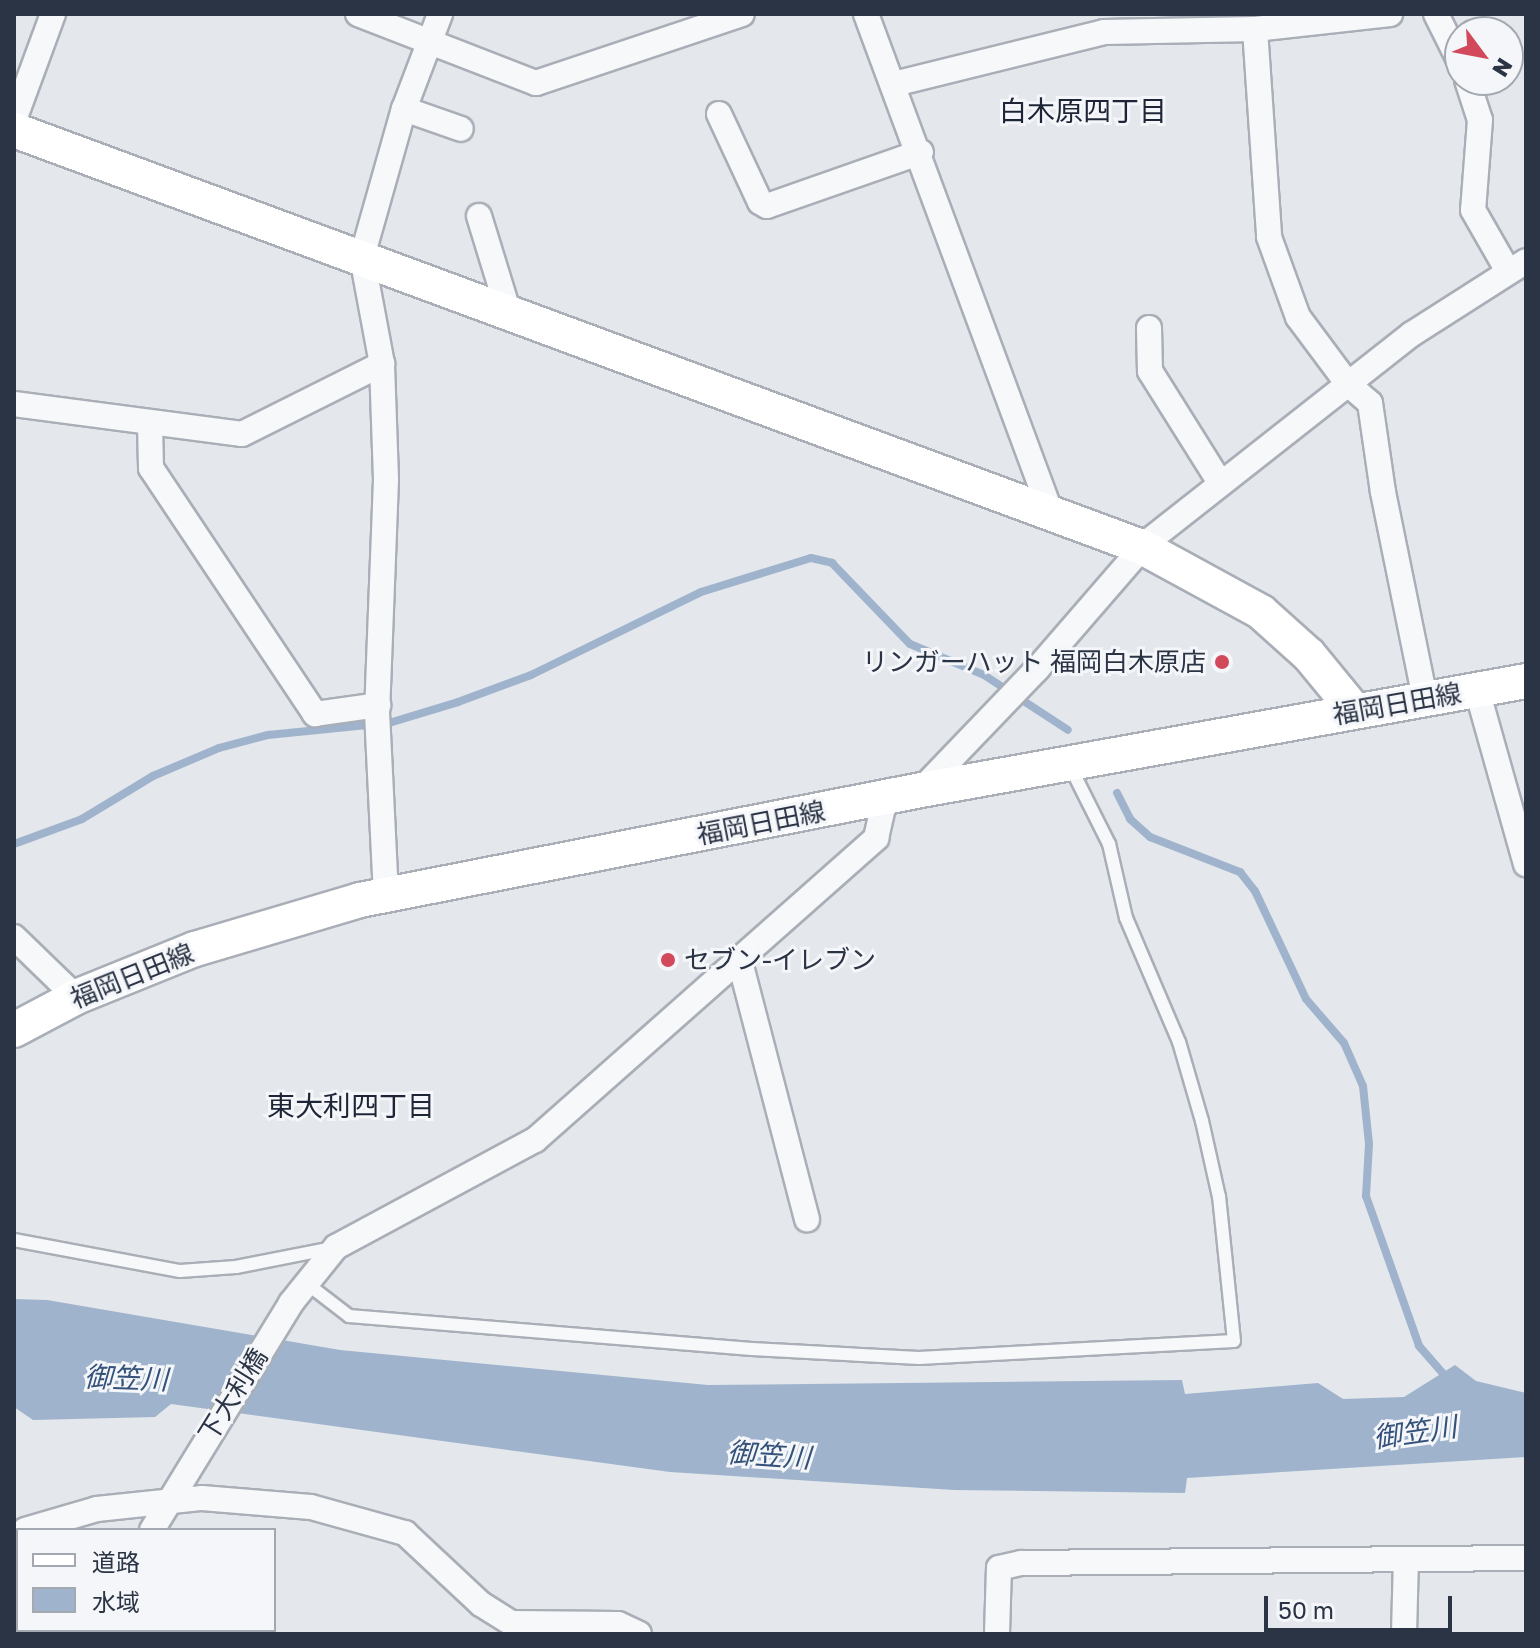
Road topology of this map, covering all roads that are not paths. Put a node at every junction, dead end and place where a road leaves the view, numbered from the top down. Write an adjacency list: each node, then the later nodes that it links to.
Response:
1 (53, 14): 14 (street)
2 (358, 14): 9 (street)
3 (440, 14): 9 (street)
4 (742, 14): 9 (street)
5 (866, 14): 10 (street)
6 (1390, 14): 8 (street)
7 (1165, 21): 8 (street); 10 (street)
8 (1255, 29): 24 (street)
9 (429, 41): 12 (street)
10 (894, 84): 17 (street)
11 (1472, 96): 20 (street)
12 (404, 109): 15 (street); 19 (street)
13 (719, 114): 17 (street)
14 (14, 120)
15 (461, 129)
16 (14, 130): 19 (main road)
17 (921, 152): 28 (street)
18 (479, 216): 21 (street)
19 (362, 257): 21 (main road); 23 (street)
20 (1517, 266): 24 (street)
21 (508, 310): 28 (main road)
22 (1149, 328): 27 (street)
23 (382, 364): 26 (street); 34 (street)
24 (1348, 384): 27 (street); 32 (street)
25 (14, 404): 26 (street)
26 (150, 424): 34 (street)
27 (1221, 484): 29 (street)
28 (1052, 516): 29 (main road)
29 (1142, 547): 33 (main road); 36 (street)
30 (1526, 681): 31 (main road, 福岡日田線)
31 (1477, 690): 32 (main road, 福岡日田線); 38 (street)
32 (1425, 699): 33 (main road, 福岡日田線)
33 (1355, 711): 35 (main road, 福岡日田線)
34 (377, 717): 39 (street)
35 (1069, 763): 36 (main road, 福岡日田線); 47 (lane)
36 (921, 790): 37 (main road, 福岡日田線)
37 (885, 799): 39 (main road, 福岡日田線); 41 (street)
38 (1526, 864)
39 (386, 896): 42 (main road, 福岡日田線)
40 (14, 937): 42 (street)
41 (740, 962): 44 (street); 46 (street)
42 (76, 997): 43 (main road, 福岡日田線)
43 (14, 1030)
44 (807, 1219)
45 (14, 1240): 46 (lane)
46 (336, 1247): 47 (street, 下大利橋)
47 (306, 1283): 48 (street, 下大利橋)
48 (172, 1495): 49 (street); 50 (street, 下大利橋); 53 (street)
49 (32, 1528)
50 (153, 1528)
51 (1526, 1558): 52 (street)
52 (1406, 1560): 55 (street); 56 (street)
53 (586, 1630): 54 (street)
54 (639, 1634)
55 (997, 1634)
56 (1404, 1634)

